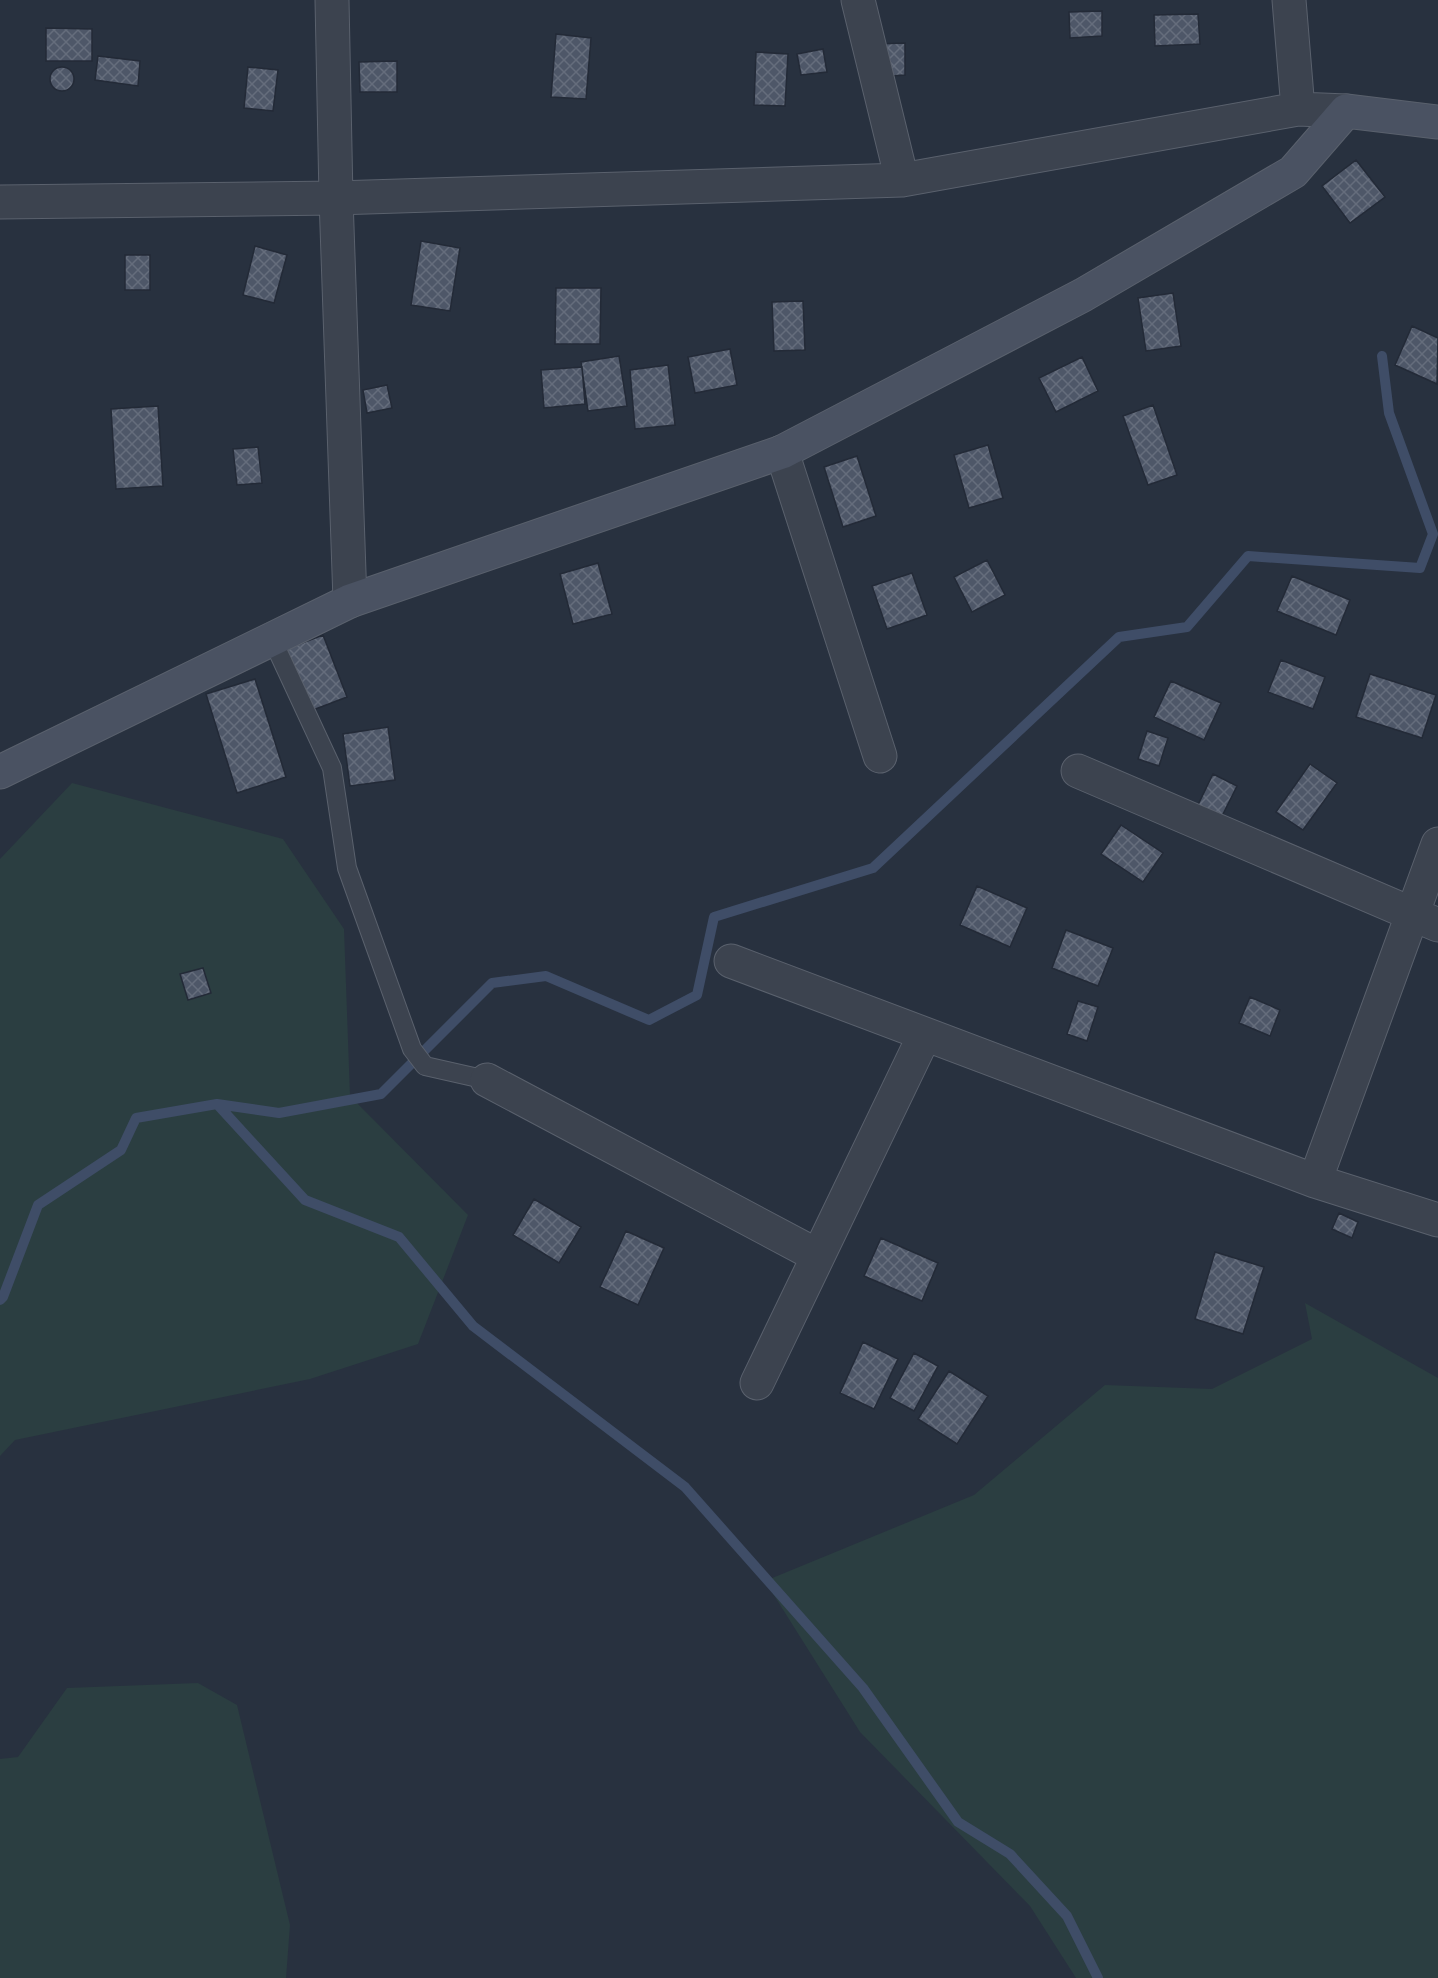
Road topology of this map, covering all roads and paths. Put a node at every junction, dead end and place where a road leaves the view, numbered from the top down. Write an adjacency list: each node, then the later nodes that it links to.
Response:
1 (332, 0): 8 (street)
2 (858, 0): 7 (street)
3 (1289, 0): 4 (street)
4 (1298, 109): 5 (street); 7 (street)
5 (1346, 111): 6 (street); 10 (street)
6 (1438, 122)
7 (902, 180): 8 (street)
8 (336, 198): 9 (street); 11 (street)
9 (0, 202)
10 (782, 452): 11 (street); 13 (street)
11 (350, 601): 12 (street)
12 (272, 639): 15 (street); 20 (lane)
13 (880, 756)
14 (1078, 771): 17 (street)
15 (0, 772)
16 (1438, 844): 17 (street)
17 (1425, 920): 21 (street)
18 (731, 961): 19 (street)
19 (925, 1034): 21 (street); 23 (street)
20 (486, 1080): 23 (street)
21 (1315, 1181): 22 (street)
22 (1438, 1221)
23 (818, 1256): 24 (street)
24 (757, 1383)

